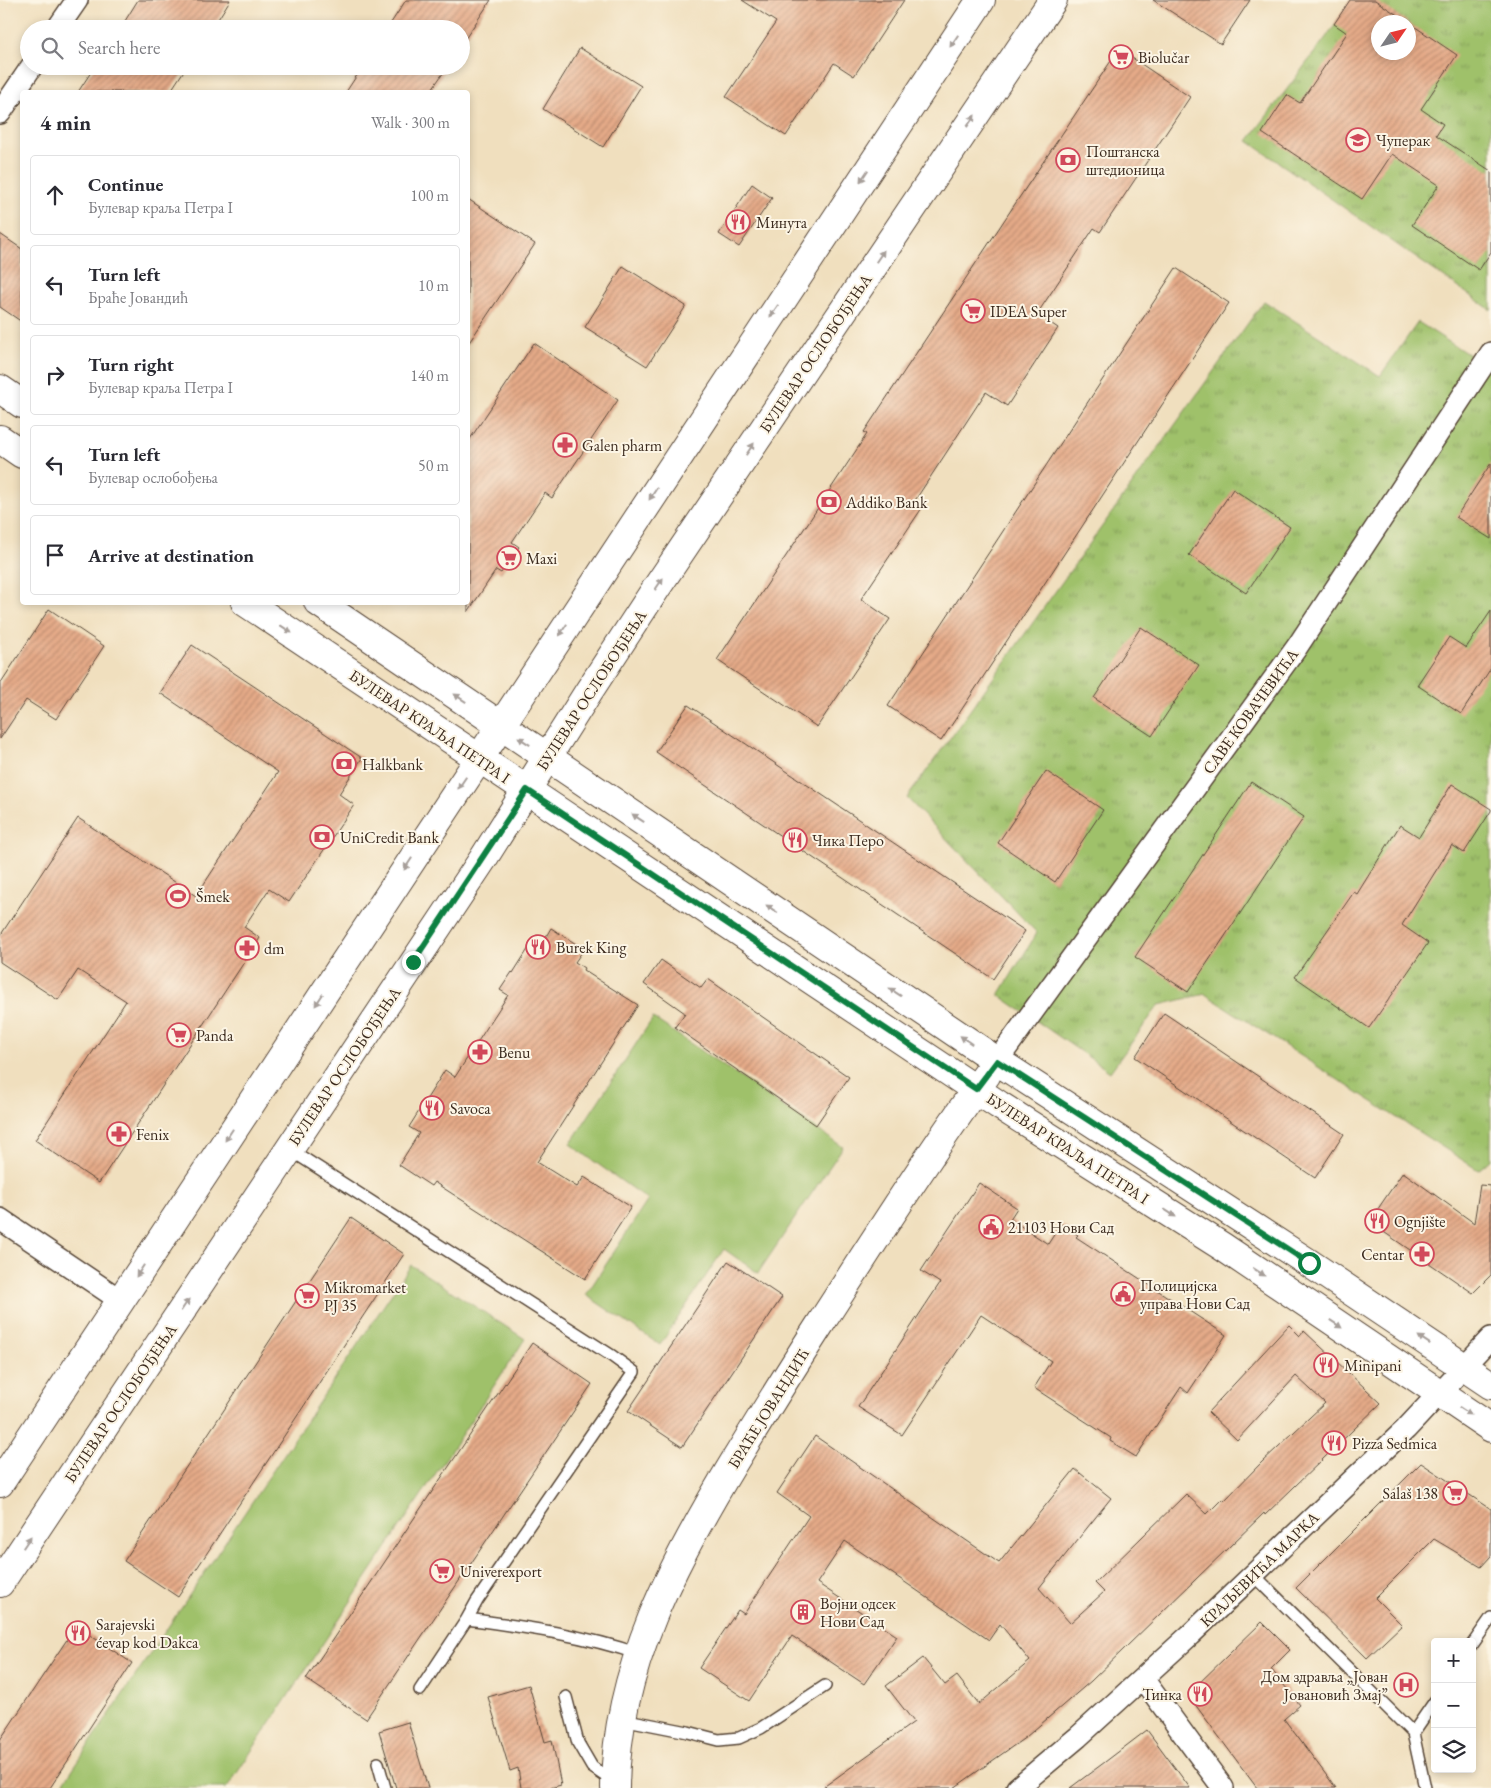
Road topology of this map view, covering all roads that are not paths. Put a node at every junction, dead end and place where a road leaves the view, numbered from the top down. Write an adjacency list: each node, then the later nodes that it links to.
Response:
1 (77, 0): 4 (street)
2 (981, 0): 14 (street, one-way to 14)
3 (1053, 0): 15 (street, БУЛЕВАР ОСЛОБОЂЕЊА, one-way to 3)
4 (64, 20)
5 (26, 75): 6 (street)
6 (0, 113)
7 (1491, 353): 18 (street, САВЕ КОВАЧЕВИЋА)
8 (0, 389): 9 (street)
9 (20, 403)
10 (0, 439): 11 (street)
11 (20, 453)
12 (250, 605): 16 (street, БУЛЕВАР КРАЉА ПЕТРА I, one-way to 16)
13 (322, 605): 14 (street, one-way to 13)
14 (500, 725): 15 (street, one-way to 14); 16 (street)
15 (548, 757): 17 (street, БУЛЕВАР ОСЛОБОЂЕЊА); 18 (street, one-way to 15)
16 (479, 758): 17 (street, БУЛЕВАР КРАЉА ПЕТРА I); 22 (street, one-way to 22)
17 (527, 790): 19 (street, БУЛЕВАР КРАЉА ПЕТРА I); 20 (street, БУЛЕВАР ОСЛОБОЂЕЊА)
18 (997, 1061): 19 (street, БРАЋЕ ЈОВАНДИЋ); 24 (street, one-way to 18)
19 (976, 1089): 26 (street, БУЛЕВАР КРАЉА ПЕТРА I, one-way to 26); 34 (street, БРАЋЕ ЈОВАНДИЋ)
20 (289, 1149): 30 (street, БУЛЕВАР ОСЛОБОЂЕЊА, one-way to 20); 32 (lane)
21 (0, 1219): 22 (street)
22 (120, 1300): 28 (street)
23 (1491, 1338): 24 (street, КРАЉЕВИЋА МАРКА)
24 (1464, 1367): 25 (street); 26 (street, КРАЉЕВИЋА МАРКА)
25 (1491, 1385)
26 (1440, 1393): 27 (street, БУЛЕВАР КРАЉА ПЕТРА I, one-way to 27); 29 (street, КРАЉЕВИЋА МАРКА)
27 (1491, 1428)
28 (0, 1483)
29 (1253, 1574): 35 (street, КРАЉЕВИЋА МАРКА); 41 (lane)
30 (0, 1583)
31 (1491, 1618): 33 (lane)
32 (467, 1619): 34 (lane); 37 (lane)
33 (1476, 1639)
34 (639, 1654): 40 (street, БРАЋЕ ЈОВАНДИЋ)
35 (1143, 1679): 45 (street, КРАЉЕВИЋА МАРКА); 46 (street)
36 (825, 1686): 40 (lane)
37 (420, 1690)
38 (566, 1697): 43 (lane)
39 (1431, 1706): 41 (lane)
40 (622, 1719): 43 (street, БРАЋЕ ЈОВАНДИЋ)
41 (1413, 1732): 47 (lane)
42 (378, 1763): 44 (lane)
43 (615, 1785)
44 (385, 1788)
45 (1017, 1788)
46 (1223, 1788)
47 (1425, 1788)

